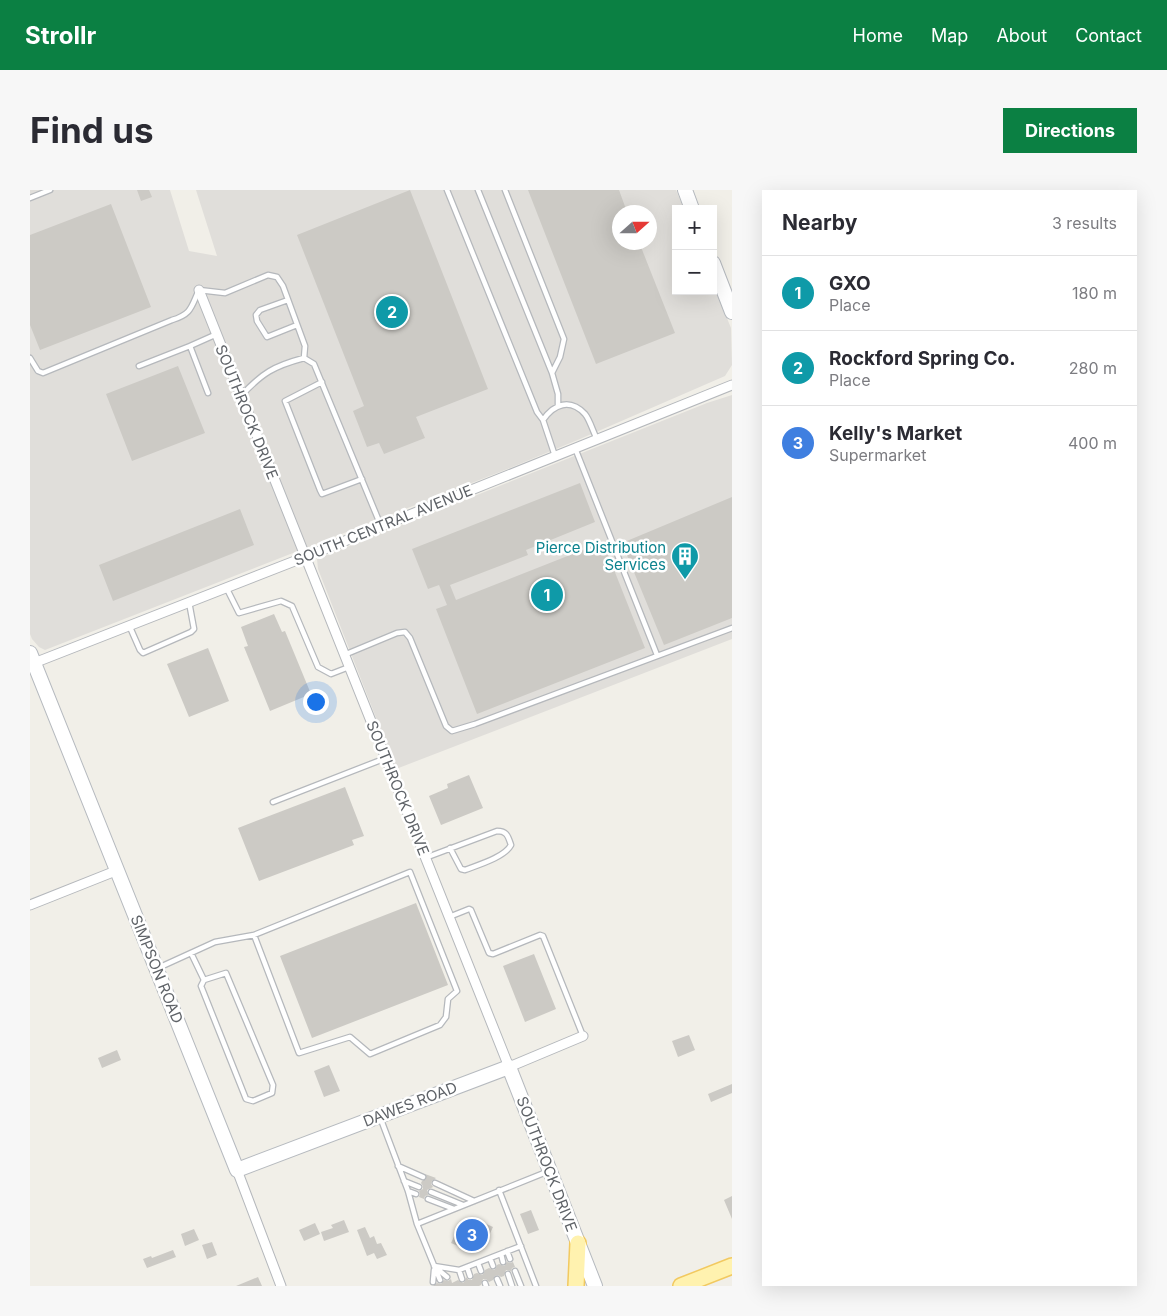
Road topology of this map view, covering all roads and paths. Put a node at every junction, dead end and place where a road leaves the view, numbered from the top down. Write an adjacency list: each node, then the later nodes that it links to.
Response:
1 (50, 190): 6 (lane)
2 (447, 190): 24 (lane)
3 (478, 190): 18 (lane)
4 (505, 190): 18 (lane)
5 (685, 190): 7 (street)
6 (30, 198)
7 (691, 205)
8 (717, 273): 11 (street)
9 (199, 290): 10 (lane); 13 (street, SOUTHROCK DRIVE); 15 (lane)
10 (288, 300): 12 (lane); 12 (lane)
11 (732, 312)
12 (297, 325): 16 (lane)
13 (216, 334): 14 (lane); 22 (street, SOUTHROCK DRIVE)
14 (190, 346): 17 (lane); 21 (lane)
15 (30, 358)
16 (304, 358): 19 (lane); 22 (lane)
17 (139, 366)
18 (552, 373): 23 (lane)
19 (322, 382): 28 (lane); 28 (lane)
20 (732, 385): 25 (street, SOUTH CENTRAL AVENUE)
21 (208, 393)
22 (241, 396): 30 (street, SOUTHROCK DRIVE)
23 (558, 405): 24 (lane); 25 (lane)
24 (543, 420): 27 (lane)
25 (597, 439): 26 (street, SOUTH CENTRAL AVENUE)
26 (575, 448): 27 (street, SOUTH CENTRAL AVENUE); 36 (lane)
27 (555, 456): 29 (street, SOUTH CENTRAL AVENUE)
28 (362, 479): 29 (lane)
29 (381, 526): 30 (street, SOUTH CENTRAL AVENUE)
30 (305, 557): 31 (street, SOUTH CENTRAL AVENUE); 35 (street, SOUTHROCK DRIVE)
31 (226, 587): 32 (street, SOUTH CENTRAL AVENUE); 38 (lane)
32 (189, 602): 33 (street, SOUTH CENTRAL AVENUE); 33 (lane)
33 (129, 625): 37 (street, SOUTH CENTRAL AVENUE)
34 (732, 628): 36 (lane)
35 (344, 655): 36 (lane); 38 (street, SOUTHROCK DRIVE)
36 (657, 655)
37 (31, 660): 43 (street, SIMPSON ROAD)
38 (349, 667): 39 (street, SOUTHROCK DRIVE)
39 (386, 758): 40 (lane); 42 (street, SOUTHROCK DRIVE)
40 (273, 802)
41 (450, 848): 41 (lane); 42 (lane)
42 (426, 858): 45 (street, SOUTHROCK DRIVE)
43 (118, 870): 44 (street); 48 (street, SIMPSON ROAD)
44 (30, 904)
45 (449, 917): 50 (lane); 51 (street, SOUTHROCK DRIVE)
46 (254, 935): 46 (lane); 47 (lane)
47 (191, 953): 48 (lane); 49 (lane)
48 (157, 968): 54 (street, SIMPSON ROAD)
49 (204, 980): 49 (lane)
50 (582, 1036): 51 (street, DAWES ROAD)
51 (509, 1067): 52 (street, DAWES ROAD); 55 (street, SOUTHROCK DRIVE)
52 (379, 1116): 53 (lane); 54 (street, DAWES ROAD)
53 (398, 1166): 56 (lane); 57 (lane)
54 (237, 1170): 91 (street, SIMPSON ROAD)
55 (550, 1170): 60 (lane); 69 (street, SOUTHROCK DRIVE)
56 (423, 1177)
57 (404, 1181): 59 (lane); 61 (lane)
58 (435, 1183): 65 (lane)
59 (419, 1187)
60 (499, 1190): 65 (lane); 70 (lane)
61 (408, 1191): 63 (lane); 68 (lane)
62 (431, 1192): 66 (lane)
63 (416, 1194)
64 (428, 1198): 67 (lane)
65 (474, 1201): 66 (lane)
66 (463, 1205): 67 (lane)
67 (454, 1208): 68 (lane)
68 (417, 1224): 77 (lane)
69 (578, 1243): 96 (main road); 97 (street, SOUTHROCK DRIVE)
70 (521, 1246): 71 (lane); 95 (lane)
71 (507, 1252): 72 (lane); 74 (lane)
72 (501, 1254): 73 (lane); 75 (lane)
73 (490, 1258): 76 (lane); 78 (lane)
74 (510, 1259)
75 (503, 1262)
76 (478, 1263): 80 (lane); 82 (lane)
77 (434, 1266): 81 (lane); 86 (lane); 89 (lane); 90 (lane)
78 (493, 1266)
79 (732, 1266): 98 (main road)
80 (467, 1267): 81 (lane); 85 (lane)
81 (459, 1270): 88 (lane)
82 (481, 1271)
83 (515, 1271): 94 (lane)
84 (508, 1274): 93 (lane)
85 (470, 1276)
86 (447, 1277)
87 (497, 1278): 92 (lane)
88 (462, 1279)
89 (440, 1280)
90 (433, 1282)
91 (281, 1286)
92 (500, 1286)
93 (512, 1286)
94 (520, 1286)
95 (536, 1286)
96 (576, 1286)
97 (595, 1286)
98 (681, 1286)

